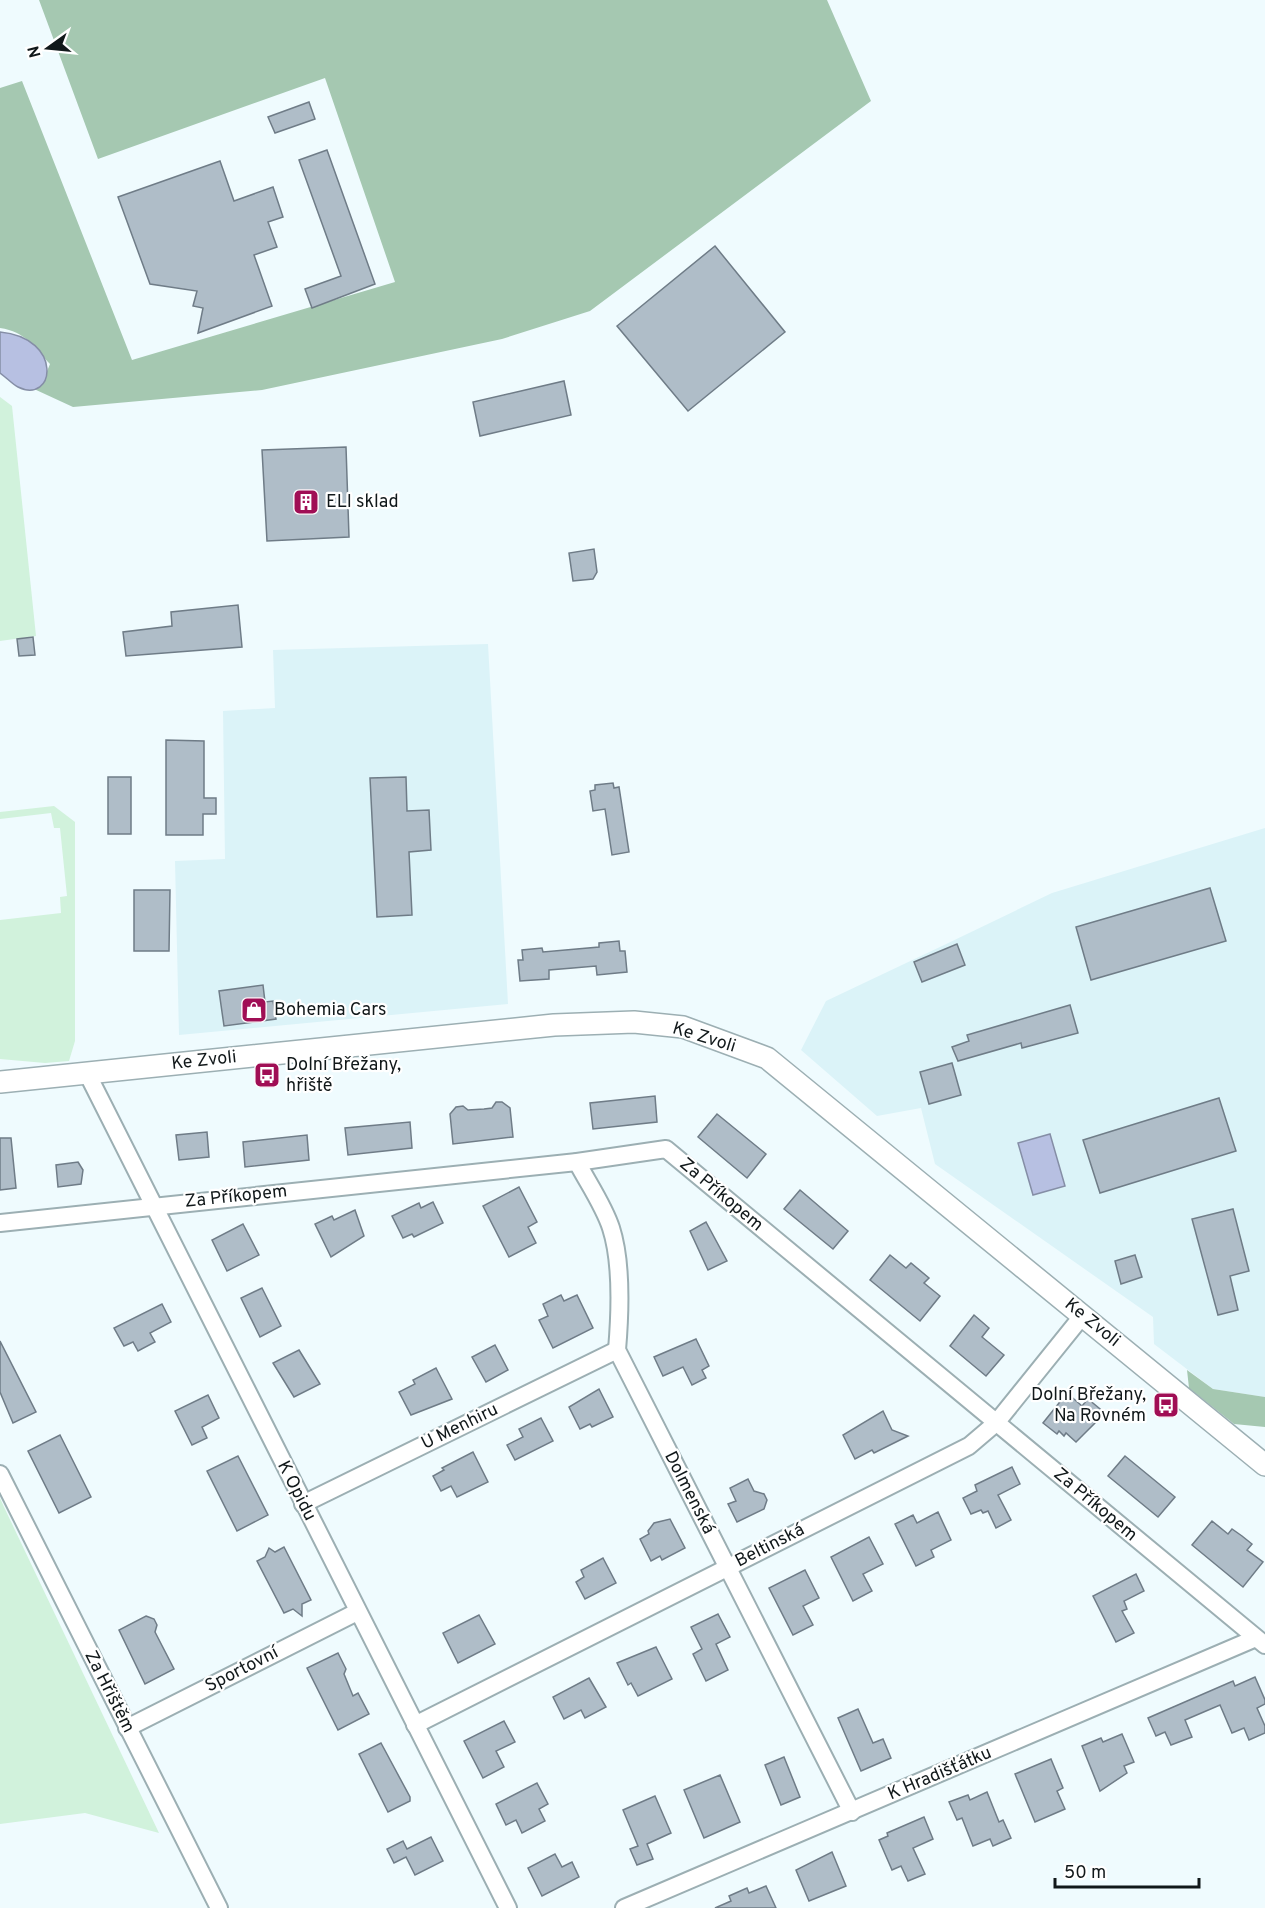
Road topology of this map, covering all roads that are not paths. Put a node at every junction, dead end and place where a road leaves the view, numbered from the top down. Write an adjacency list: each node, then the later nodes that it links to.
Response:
1 (87, 1073): 2 (street, Ke Zvoli); 4 (street, K Opidu); 6 (street, Ke Zvoli)
2 (0, 1083)
3 (577, 1162): 4 (street, Za Příkopem); 7 (street); 8 (street, Za Příkopem)
4 (152, 1205): 5 (street, Za Příkopem); 11 (street, K Opidu)
5 (0, 1223)
6 (1083, 1315): 8 (street, Beltinská); 9 (street, Ke Zvoli)
7 (617, 1350): 11 (street, U Menhiru); 12 (street, Dolmenská)
8 (996, 1423): 12 (street, Beltinská); 14 (street, Za Příkopem)
9 (1265, 1465)
10 (0, 1474): 16 (street, Za Hřištěm)
11 (303, 1504): 13 (street, K Opidu)
12 (727, 1568): 15 (street, Beltinská); 17 (street, Dolmenská)
13 (357, 1612): 15 (street, K Opidu); 16 (street, Sportovní)
14 (1261, 1641): 17 (street, K Hradišťátku)
15 (416, 1725): 19 (street, K Opidu)
16 (127, 1728): 18 (street, Za Hřištěm)
17 (852, 1812): 20 (street, K Hradišťátku)
18 (219, 1908)
19 (508, 1908)
20 (624, 1908)

